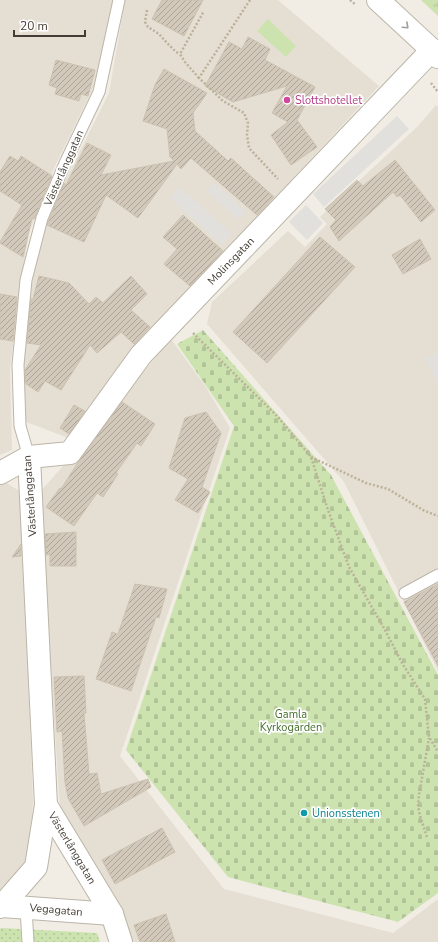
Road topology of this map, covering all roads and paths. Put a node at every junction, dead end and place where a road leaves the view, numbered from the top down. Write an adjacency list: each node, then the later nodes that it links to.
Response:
1 (119, 0): 12 (lane, Västerlånggatan)
2 (250, 0): 8 (path)
3 (378, 0): 7 (street, one-way to 7)
4 (147, 10): 6 (path)
5 (204, 11): 6 (path)
6 (180, 54): 8 (path)
7 (435, 54): 9 (street, Molinsgatan)
8 (199, 78): 9 (path)
9 (294, 195): 10 (street, Molinsgatan)
10 (177, 318): 11 (path); 12 (street, Molinsgatan)
11 (311, 457): 14 (path); 17 (path)
12 (29, 458): 13 (street); 19 (street, Västerlånggatan)
13 (0, 473)
14 (438, 516)
15 (438, 575): 16 (lane)
16 (404, 593)
17 (430, 737): 18 (path); 20 (path)
18 (438, 752)
19 (46, 806): 21 (street); 23 (street, Västerlånggatan)
20 (427, 837)
21 (1, 906): 22 (street, Vegagatan)
22 (26, 908): 23 (street, Vegagatan); 24 (lane)
23 (112, 914): 25 (street, Västerlånggatan)
24 (28, 942)
25 (121, 942)

